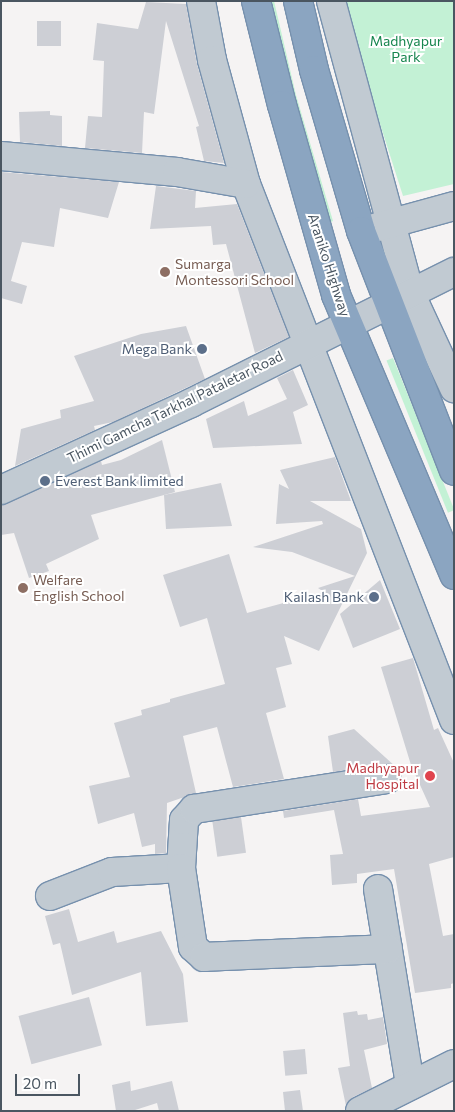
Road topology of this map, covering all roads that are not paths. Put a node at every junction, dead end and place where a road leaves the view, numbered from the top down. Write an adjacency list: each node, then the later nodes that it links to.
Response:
1 (201, 1): 6 (street)
2 (256, 1): 12 (highway, Araniko Highway)
3 (298, 1): 9 (highway)
4 (331, 1): 8 (street)
5 (1, 156): 6 (street)
6 (246, 184): 13 (street)
7 (454, 206): 8 (street)
8 (391, 226): 9 (street); 11 (street)
9 (361, 231): 11 (highway)
10 (454, 272): 11 (street, Thimi Gamcha Tarkhal Pataletar Road)
11 (399, 299): 12 (street, Thimi Gamcha Tarkhal Pataletar Road); 14 (street); 15 (highway)
12 (348, 322): 13 (street, Thimi Gamcha Tarkhal Pataletar Road); 17 (highway, Araniko Highway)
13 (308, 342): 16 (street, Thimi Gamcha Tarkhal Pataletar Road); 18 (street)
14 (454, 388)
15 (454, 471)
16 (1, 490)
17 (454, 575)
18 (454, 720)
19 (387, 779): 20 (street)
20 (182, 868): 22 (street); 23 (street)
21 (378, 889): 23 (street)
22 (50, 896)
23 (388, 949): 25 (street)
24 (454, 1064): 25 (street)
25 (410, 1085): 26 (street)
26 (360, 1111)

